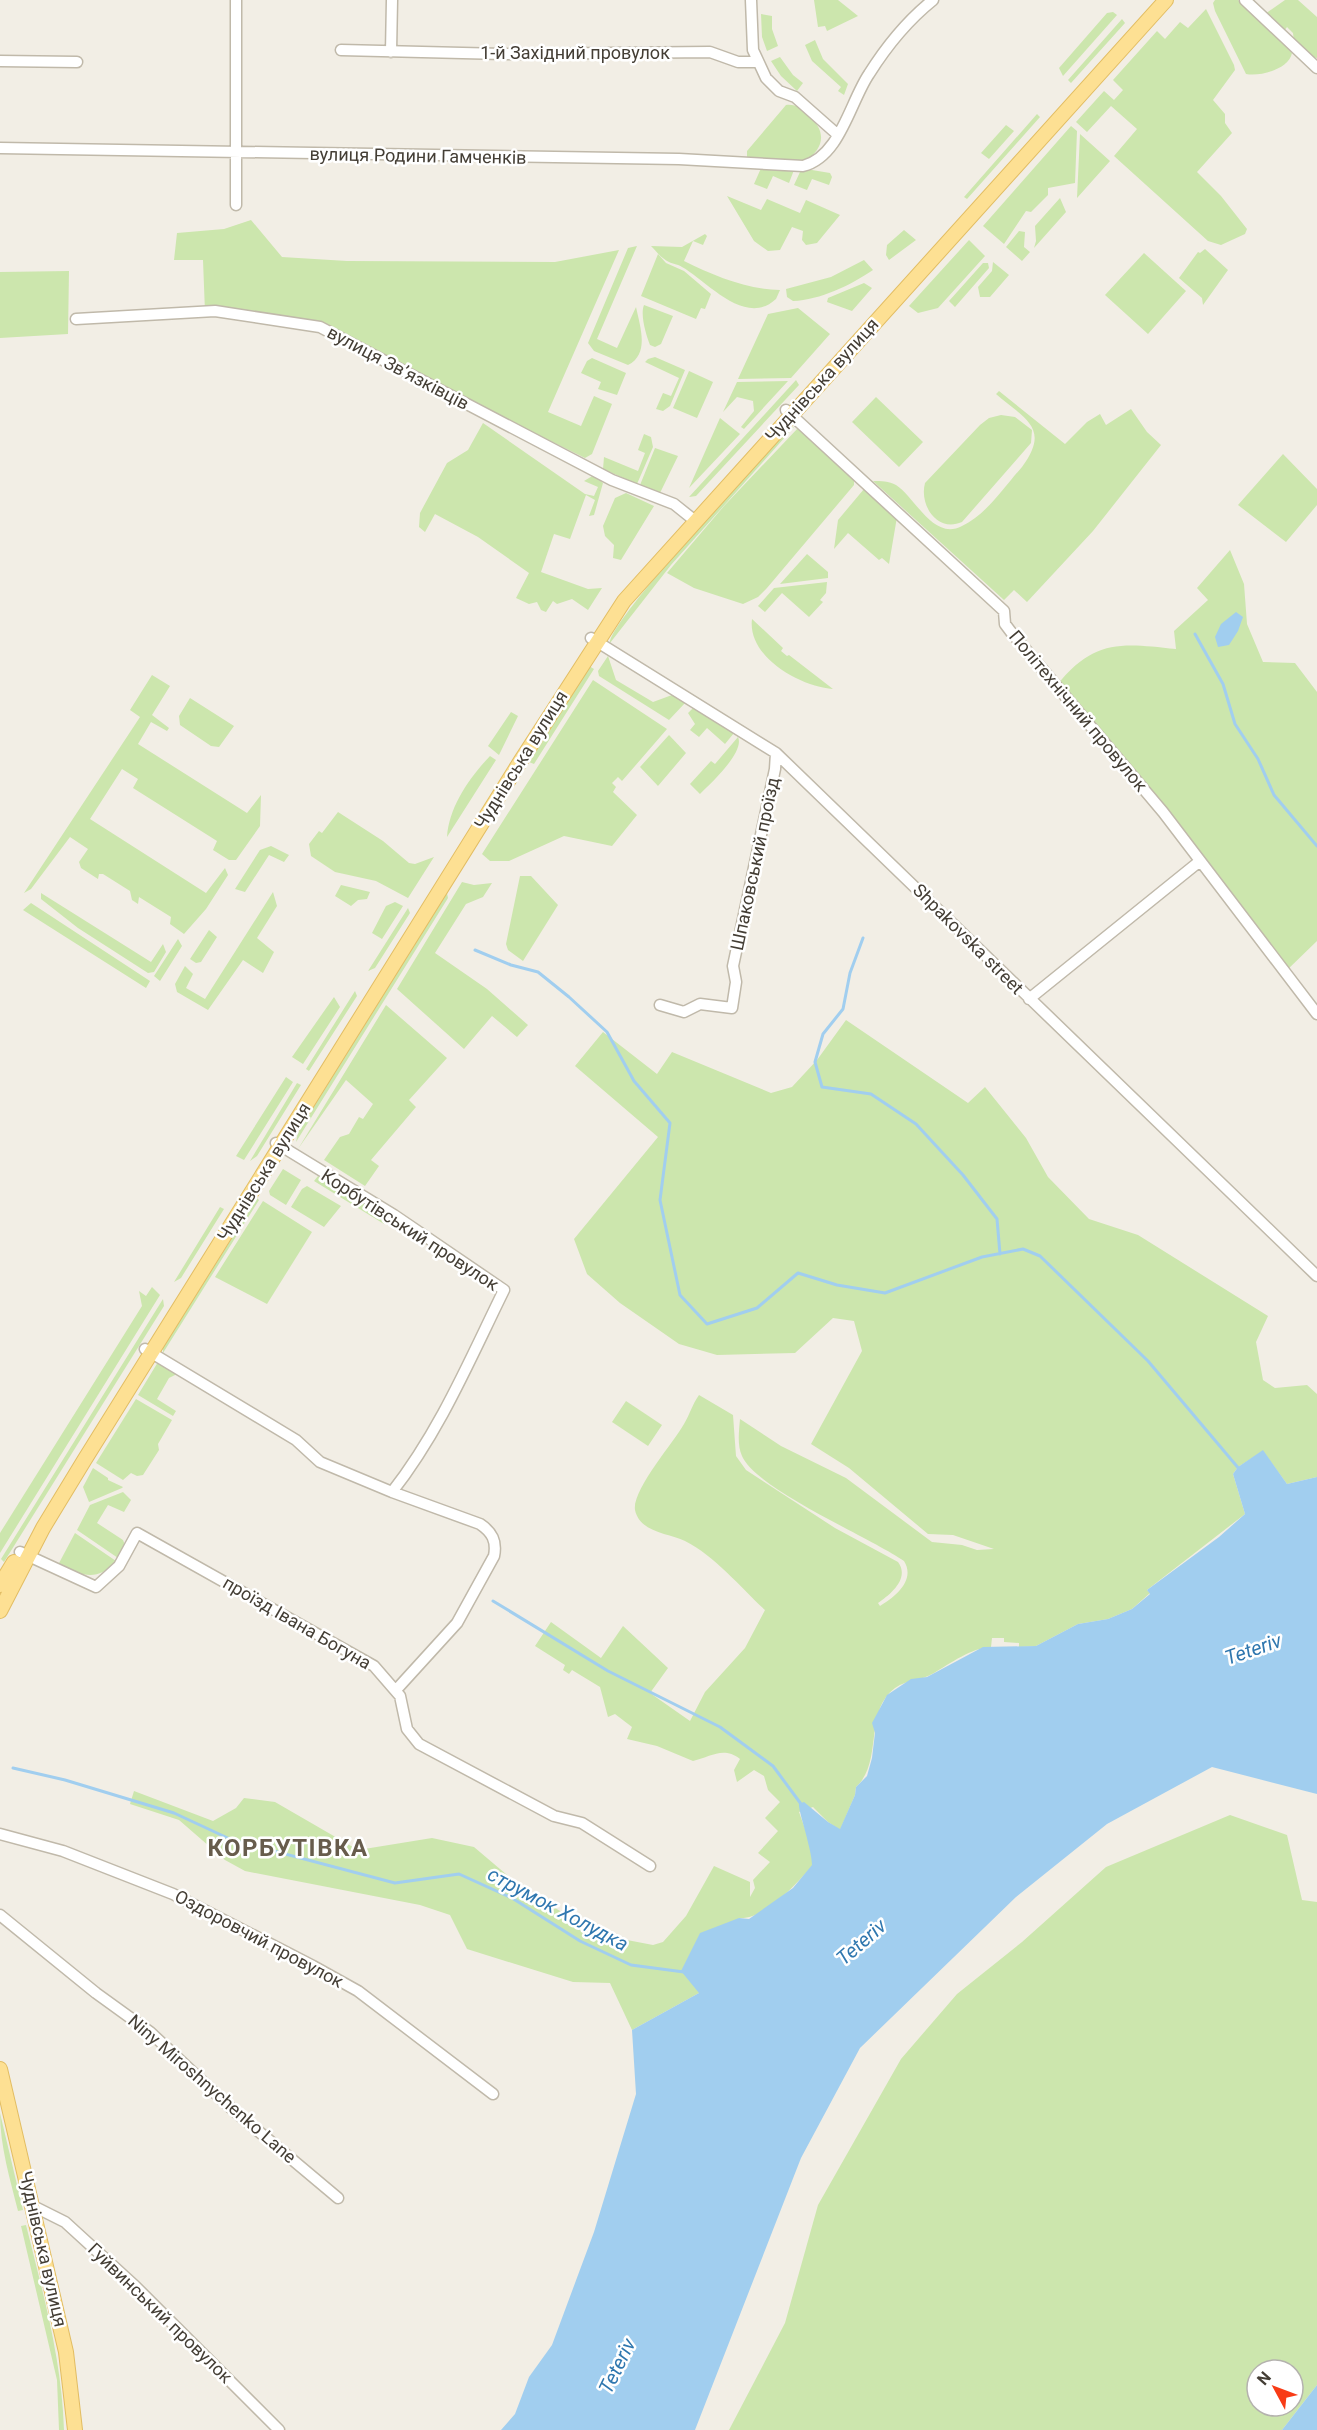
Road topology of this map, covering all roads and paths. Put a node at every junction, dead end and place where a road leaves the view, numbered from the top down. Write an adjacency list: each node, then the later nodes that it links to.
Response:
1 (236, 0): 16 (street)
2 (392, 0): 9 (street)
3 (751, 0): 12 (street)
4 (933, 0): 14 (street)
5 (1157, 0): 19 (main road, Чуднівська вулиця)
6 (1166, 0): 19 (main road, Чуднівська вулиця)
7 (1245, 0): 13 (street)
8 (341, 50): 9 (street, 1-й Західний провулок)
9 (391, 52): 12 (street, 1-й Західний провулок)
10 (0, 61): 11 (street)
11 (77, 62)
12 (758, 62): 14 (street)
13 (1317, 68)
14 (838, 135): 16 (street, вулиця Родини Гамченків)
15 (0, 148): 16 (street, вулиця Родини Гамченків)
16 (236, 153): 17 (street)
17 (237, 205)
18 (76, 319): 20 (street, вулиця Звʼязківців)
19 (789, 412): 20 (main road, Чуднівська вулиця); 23 (street, Політехнічний провулок)
20 (691, 518): 21 (main road, Чуднівська вулиця)
21 (594, 640): 22 (street, Shpakovska street); 27 (main road, Чуднівська вулиця)
22 (776, 753): 24 (street, Shpakovska street); 25 (street, Шпаковський проїзд)
23 (1200, 861): 24 (street); 26 (street, Політехнічний провулок)
24 (1029, 999): 28 (street, Shpakovska street)
25 (660, 1005)
26 (1317, 1014)
27 (278, 1144): 29 (main road, Чуднівська вулиця); 30 (street, Корбутівський провулок)
28 (1317, 1276)
29 (148, 1351): 30 (street); 31 (main road, Чуднівська вулиця)
30 (392, 1492): 34 (street)
31 (24, 1554): 32 (main road, Чуднівська вулиця); 33 (main road, Чуднівська вулиця); 34 (street, проїзд Івана Богуна)
32 (0, 1585)
33 (2, 1603)
34 (396, 1690): 36 (street, проїзд Івана Богуна)
35 (0, 1834): 39 (street, Оздоровчий провулок)
36 (650, 1866)
37 (0, 1915): 40 (street, Niny Miroshnychenko Lane)
38 (0, 2069): 41 (main road, Чуднівська вулиця)
39 (493, 2094)
40 (338, 2198)
41 (33, 2206): 42 (main road, Чуднівська вулиця); 43 (street, Гуйвинський провулок)
42 (75, 2430)
43 (279, 2430)

